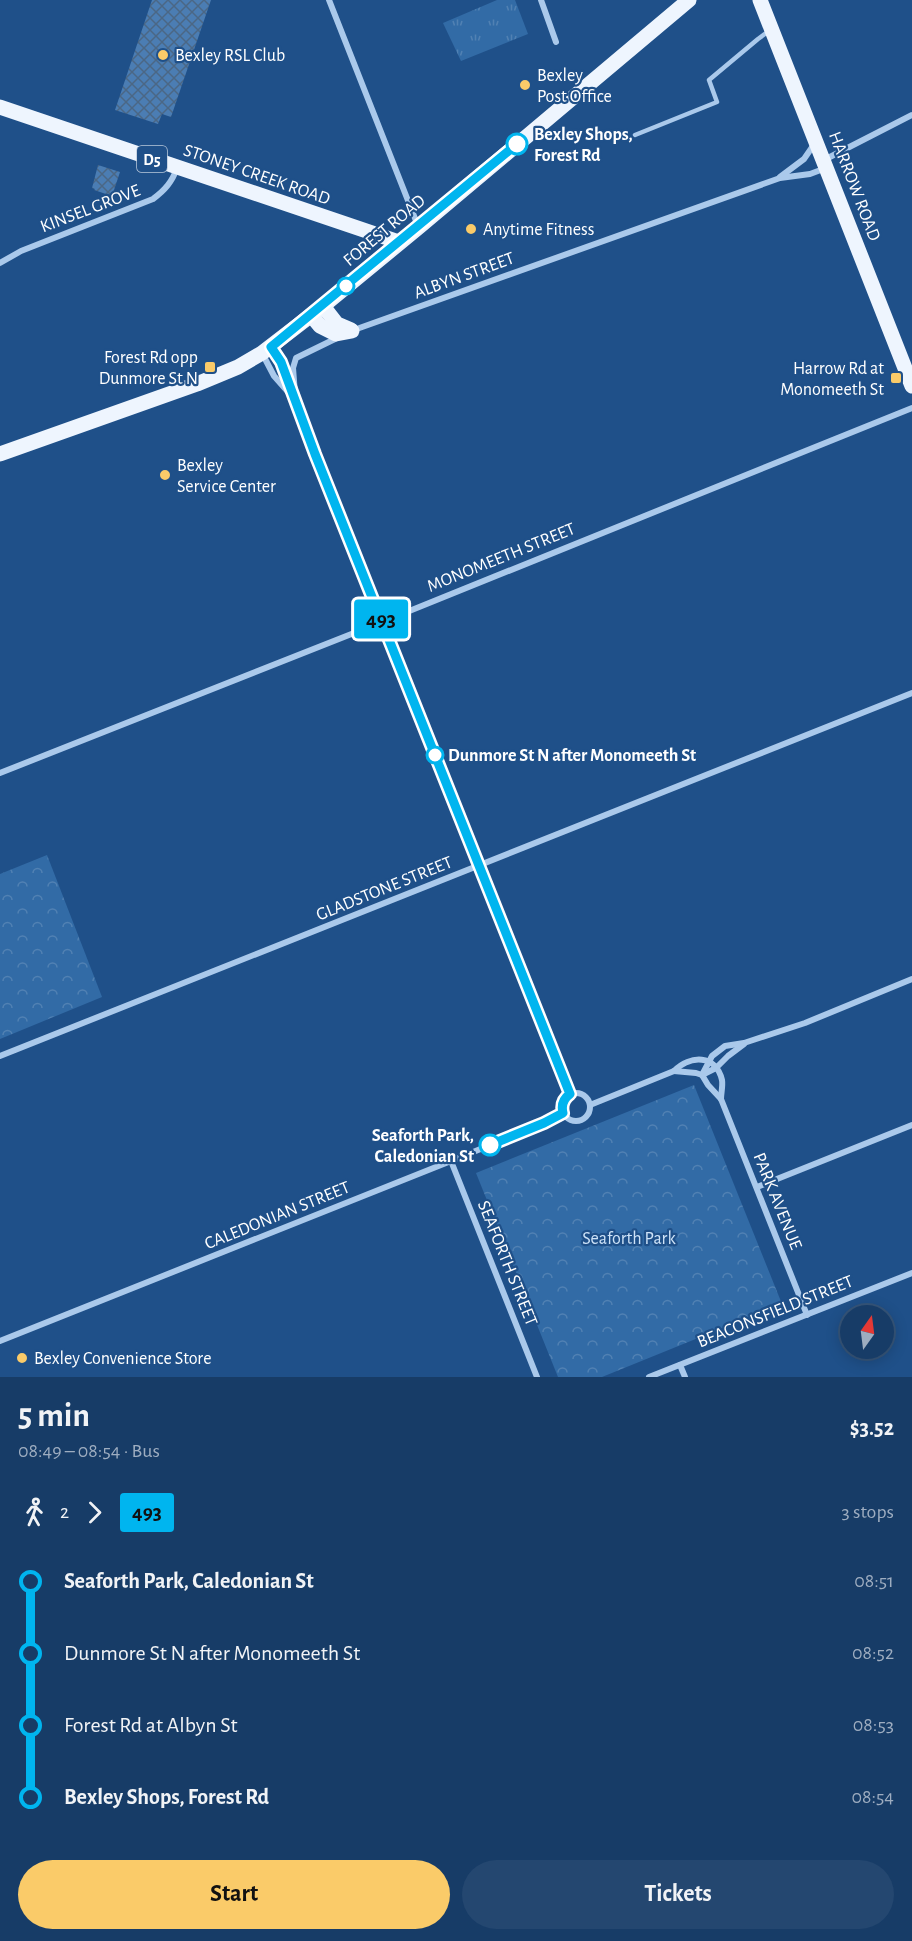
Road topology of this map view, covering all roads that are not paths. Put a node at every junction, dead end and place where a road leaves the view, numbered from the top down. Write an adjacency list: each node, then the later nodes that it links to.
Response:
1 (329, 0): 14 (street)
2 (541, 0): 6 (street)
3 (689, 0): 14 (main road, FOREST ROAD)
4 (760, 0): 5 (main road, HARROW ROAD)
5 (772, 30): 9 (lane); 10 (main road, HARROW ROAD)
6 (556, 42)
7 (0, 107): 12 (main road, STONEY CREEK ROAD / D5)
8 (912, 115): 11 (street, ALBYN STREET)
9 (635, 135)
10 (816, 141): 11 (main road, HARROW ROAD); 13 (street, ALBYN STREET)
11 (825, 164): 13 (street, ALBYN STREET); 20 (main road, HARROW ROAD)
12 (177, 167): 15 (main road, STONEY CREEK ROAD / D5); 16 (street, KINSEL GROVE)
13 (780, 178): 18 (street, ALBYN STREET)
14 (419, 226): 15 (main road, FOREST ROAD)
15 (399, 242): 17 (main road, FOREST ROAD)
16 (0, 263)
17 (317, 310): 18 (main road); 19 (main road, FOREST ROAD)
18 (352, 331): 22 (street, ALBYN STREET)
19 (266, 350): 22 (street); 22 (street); 23 (main road, FOREST ROAD)
20 (912, 386)
21 (912, 408): 24 (street, MONOMEETH STREET)
22 (299, 412): 24 (street)
23 (0, 454)
24 (382, 622): 26 (street, MONOMEETH STREET); 27 (street)
25 (912, 693): 27 (street, GLADSTONE STREET)
26 (0, 772)
27 (479, 866): 30 (street, GLADSTONE STREET); 34 (street)
28 (912, 979): 29 (street)
29 (744, 1043): 31 (street); 31 (street)
30 (0, 1056)
31 (713, 1065): 32 (street); 33 (street); 35 (street, PARK AVENUE)
32 (674, 1071): 33 (street); 36 (street)
33 (702, 1075): 35 (street, PARK AVENUE)
34 (570, 1094): 36 (street); 37 (street)
35 (721, 1099): 40 (street, PARK AVENUE)
36 (590, 1105): 37 (street)
37 (563, 1113): 39 (street, CALEDONIAN STREET)
38 (912, 1125): 40 (street)
39 (451, 1161): 43 (street, CALEDONIAN STREET); 45 (street, SEAFORTH STREET)
40 (757, 1187): 42 (street, PARK AVENUE)
41 (912, 1274): 42 (street, BEACONSFIELD STREET)
42 (807, 1315): 44 (street, BEACONSFIELD STREET)
43 (0, 1341)
44 (680, 1365): 46 (street, BEACONSFIELD STREET); 47 (street)
45 (537, 1377)
46 (649, 1377)
47 (685, 1377)

